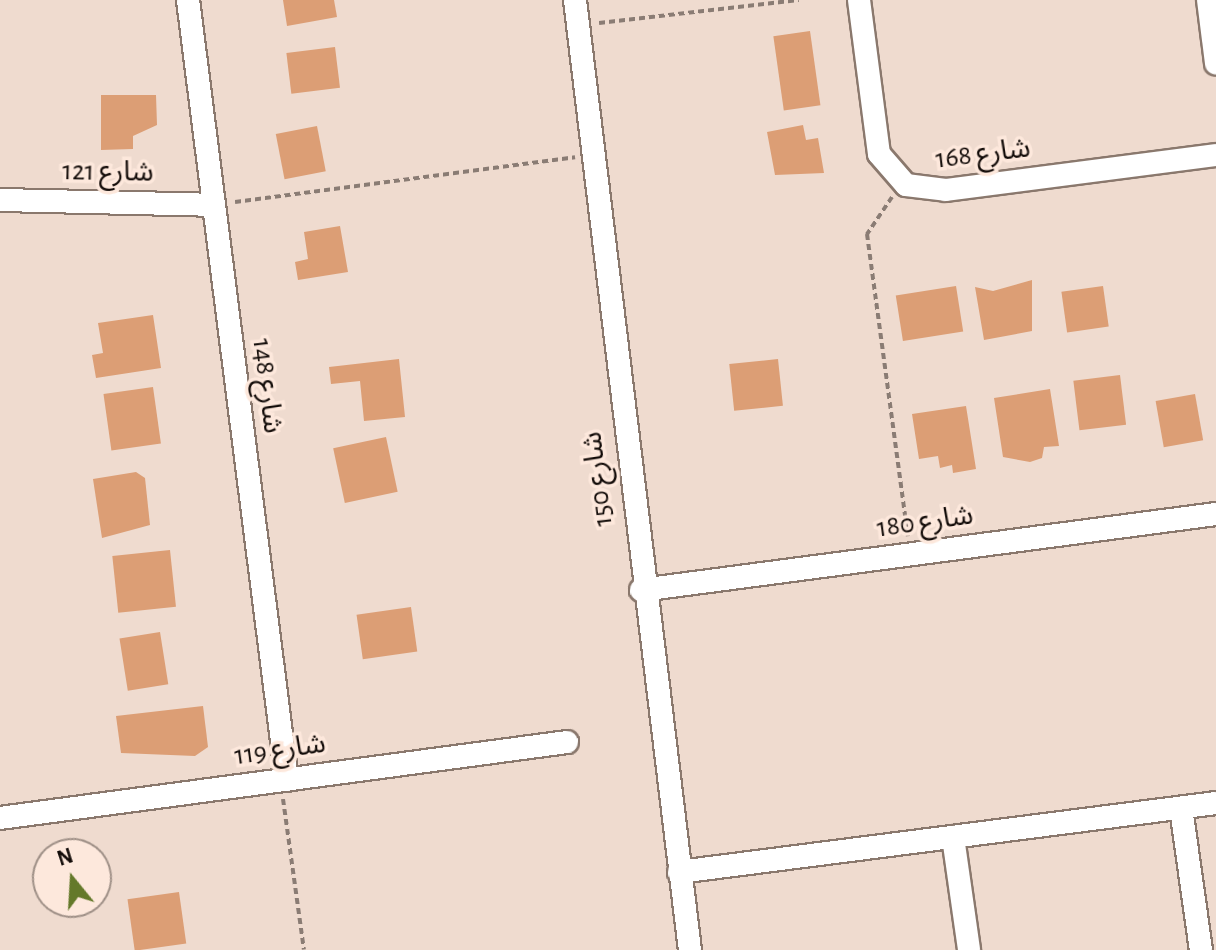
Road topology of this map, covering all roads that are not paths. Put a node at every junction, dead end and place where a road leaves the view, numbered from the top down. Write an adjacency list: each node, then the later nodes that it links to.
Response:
1 (188, 0): 8 (street, شارع 148)
2 (575, 0): 10 (street, شارع 150)
3 (859, 0): 6 (street, شارع 168)
4 (1208, 0): 5 (street)
5 (1216, 63)
6 (1216, 155)
7 (0, 200): 8 (street, شارع 121)
8 (214, 205): 12 (street, شارع 148)
9 (1216, 514): 10 (street, شارع 180)
10 (641, 590): 17 (street, شارع 150)
11 (567, 742): 12 (street, شارع 119)
12 (284, 780): 15 (street, شارع 119)
13 (1216, 803): 14 (street)
14 (1181, 808): 16 (street); 20 (street)
15 (0, 818)
16 (953, 837): 17 (street); 19 (street)
17 (679, 872): 18 (street, شارع 150)
18 (690, 950)
19 (969, 950)
20 (1201, 950)

